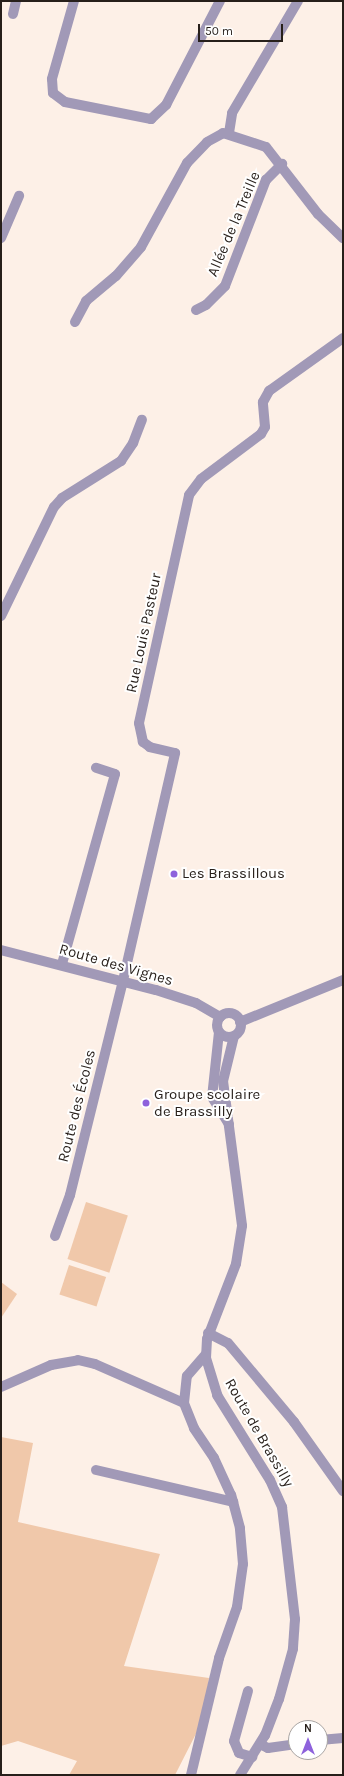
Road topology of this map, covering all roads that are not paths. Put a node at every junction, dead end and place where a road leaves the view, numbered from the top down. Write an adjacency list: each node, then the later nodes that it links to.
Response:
1 (16, 1): 5 (street)
2 (74, 1): 3 (street)
3 (220, 1)
4 (298, 1): 6 (street)
5 (13, 14)
6 (230, 133): 7 (street); 12 (street)
7 (282, 164): 10 (street); 11 (street, Allée de la Treille)
8 (19, 196): 9 (street)
9 (1, 238)
10 (343, 238)
11 (196, 310)
12 (75, 322)
13 (343, 338): 20 (street, Rue Louis Pasteur)
14 (142, 420): 15 (street)
15 (1, 616)
16 (96, 768): 18 (street)
17 (1, 950): 18 (street, Route des Vignes)
18 (62, 964): 20 (street, Route des Vignes)
19 (343, 980): 22 (street)
20 (123, 981): 21 (street, Route des Vignes); 26 (street, Route des Écoles)
21 (220, 1017): 22 (street); 23 (street, Route de Brassilly)
22 (240, 1022): 24 (street, Route de Brassilly)
23 (219, 1032): 24 (street); 25 (street, Route de Brassilly)
24 (234, 1036): 25 (street, Route de Brassilly)
25 (229, 1124): 27 (street, Route de Brassilly)
26 (55, 1236)
27 (208, 1333): 28 (street, Route de Brassilly); 32 (street)
28 (206, 1354): 30 (street); 37 (street, Route de Brassilly)
29 (1, 1387): 30 (street)
30 (184, 1403): 33 (street)
31 (96, 1470): 33 (street)
32 (343, 1491)
33 (233, 1502): 40 (street)
34 (248, 1691): 39 (street)
35 (343, 1738): 36 (street)
36 (328, 1739)
37 (260, 1744): 38 (street); 39 (street, Route de Brassilly)
38 (288, 1745)
39 (252, 1757): 41 (street, Route de Brassilly)
40 (192, 1775)
41 (240, 1775)

